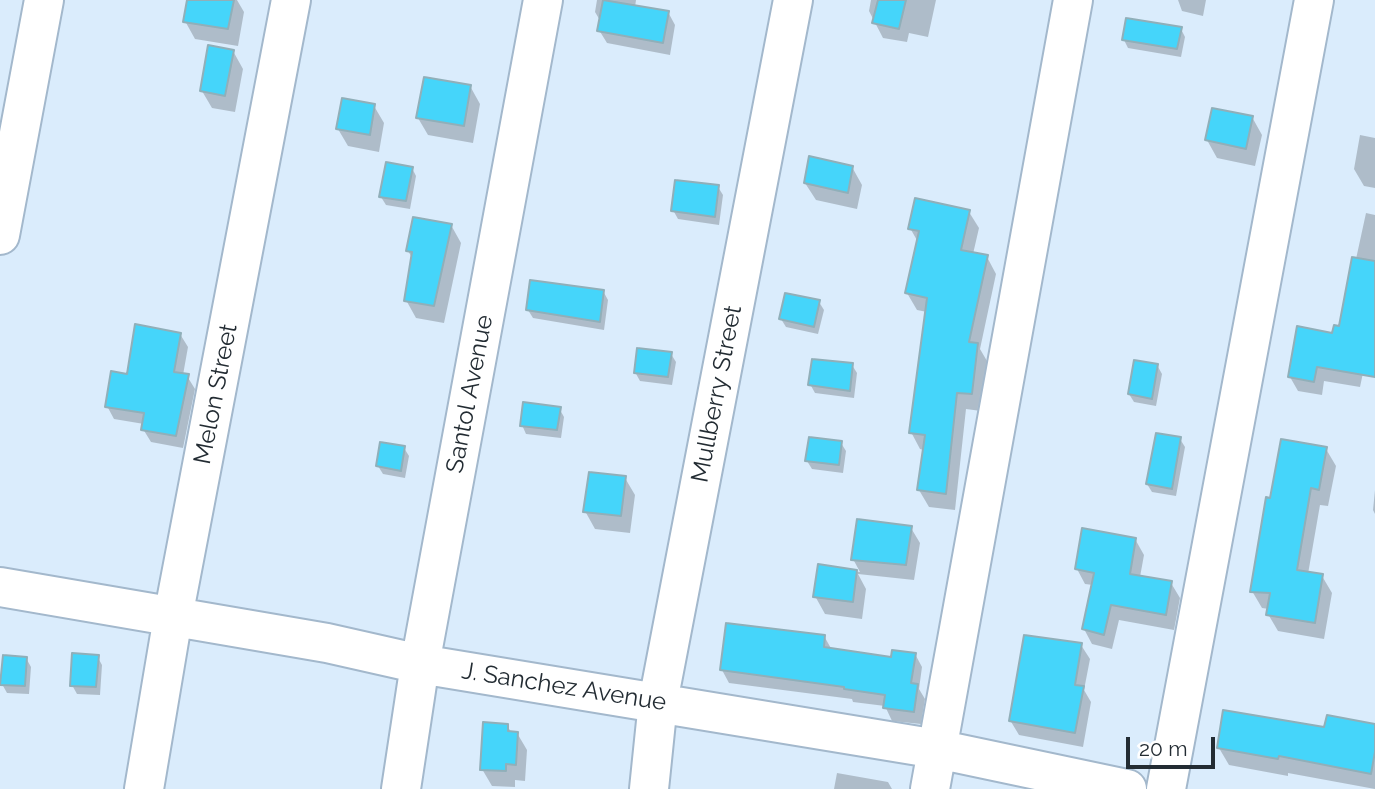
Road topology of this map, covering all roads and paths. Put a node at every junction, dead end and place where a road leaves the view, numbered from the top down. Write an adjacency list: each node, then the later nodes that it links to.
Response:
1 (44, 0): 7 (street)
2 (291, 0): 9 (street, Melon Street)
3 (543, 0): 10 (street, Santol Avenue)
4 (793, 0): 11 (street, Mullberry Street)
5 (1073, 0): 12 (street)
6 (1314, 0): 18 (street)
7 (0, 235)
8 (0, 587): 9 (street, J. Sanchez Avenue)
9 (173, 617): 10 (street, J. Sanchez Avenue); 13 (street, Melon Street)
10 (420, 664): 11 (street, J. Sanchez Avenue); 14 (street, Santol Avenue)
11 (658, 702): 12 (street, J. Sanchez Avenue); 15 (street, Mullberry Street)
12 (937, 749): 16 (street); 17 (street, J. Sanchez Avenue)
13 (144, 789)
14 (401, 789)
15 (649, 789)
16 (930, 789)
17 (1127, 789)
18 (1166, 789)

